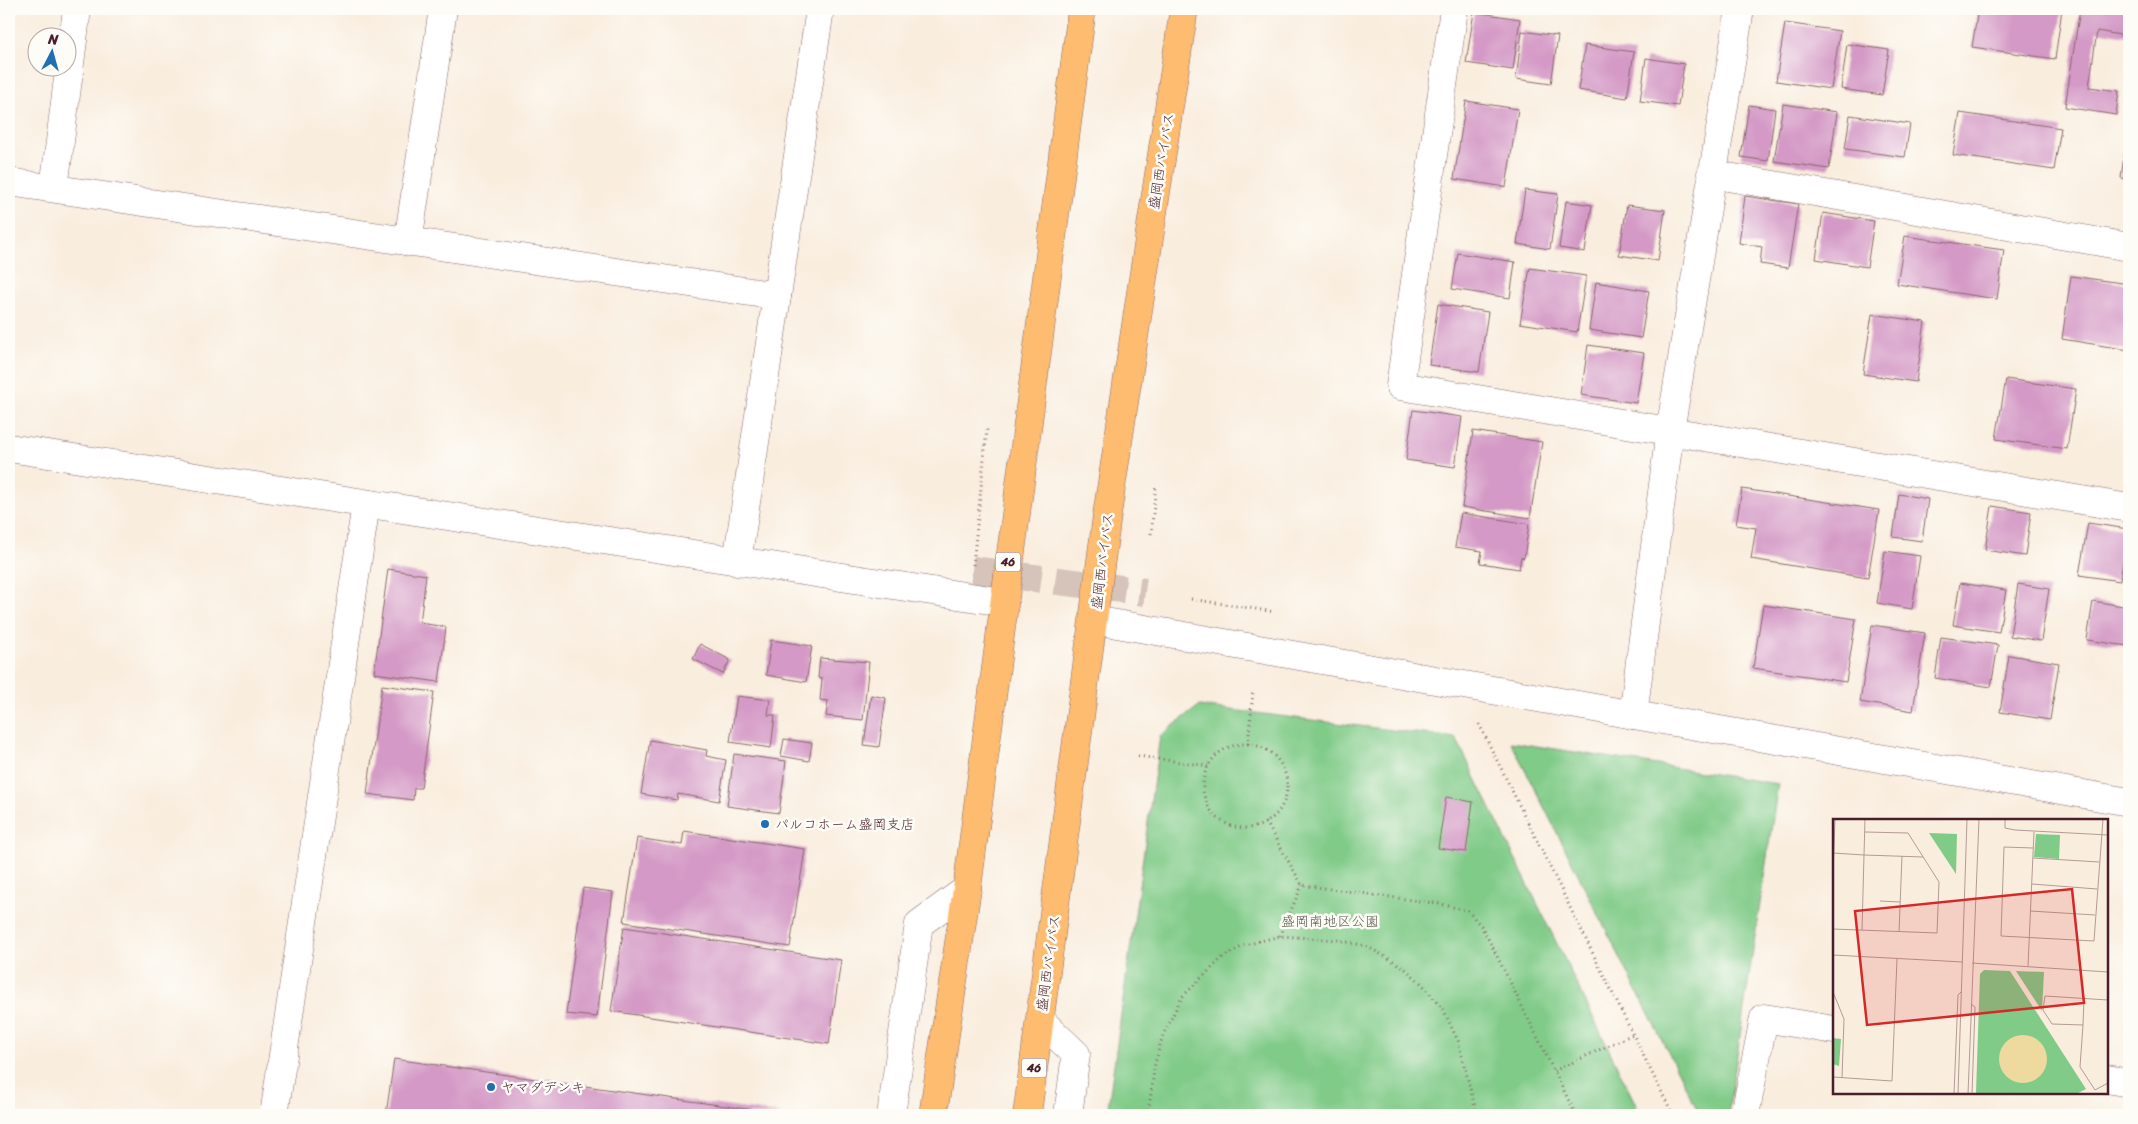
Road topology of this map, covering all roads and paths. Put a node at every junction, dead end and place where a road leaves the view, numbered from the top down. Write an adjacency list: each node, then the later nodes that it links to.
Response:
1 (77, 9): 10 (street)
2 (443, 9): 11 (street)
3 (820, 9): 13 (street)
4 (1082, 9): 24 (highway, 46)
5 (1184, 9): 26 (highway, 盛岡西バイパス / 46)
6 (1454, 9): 15 (street)
7 (1740, 9): 8 (street)
8 (1711, 174): 12 (street); 15 (street)
9 (9, 182): 10 (street)
10 (54, 188): 11 (street)
11 (408, 242): 13 (street)
12 (2129, 247)
13 (777, 296): 21 (street)
14 (987, 428): 22 (path)
15 (1670, 431): 19 (street); 28 (street)
16 (9, 448): 18 (street)
17 (1156, 486): 20 (path)
18 (366, 504): 21 (street); 44 (street)
19 (2129, 508)
20 (1151, 534)
21 (737, 562): 24 (street)
22 (972, 570)
23 (1191, 599): 25 (path)
24 (1003, 602): 36 (highway, 46)
25 (1275, 612)
26 (1094, 620): 28 (street); 38 (highway, 盛岡西バイパス / 46)
27 (1253, 692): 30 (path)
28 (1633, 715): 33 (street)
29 (1479, 724): 40 (path)
30 (1248, 744): 32 (path); 34 (path)
31 (1138, 756): 32 (path)
32 (1208, 766): 34 (path)
33 (2129, 802)
34 (1266, 822): 35 (path)
35 (1302, 885): 37 (path); 41 (path)
36 (967, 889): 45 (street); 46 (highway, 46)
37 (1280, 936): 49 (path); 50 (path)
38 (1040, 1020): 47 (highway, 盛岡西バイパス / 46); 48 (street)
39 (1833, 1030): 53 (street)
40 (1633, 1034): 41 (path); 52 (path)
41 (1554, 1071): 51 (path)
42 (2108, 1079): 43 (street)
43 (2129, 1083)
44 (274, 1115)
45 (891, 1115)
46 (933, 1115)
47 (1027, 1115)
48 (1068, 1115)
49 (1148, 1115)
50 (1477, 1115)
51 (1576, 1115)
52 (1673, 1115)
53 (1745, 1115)

